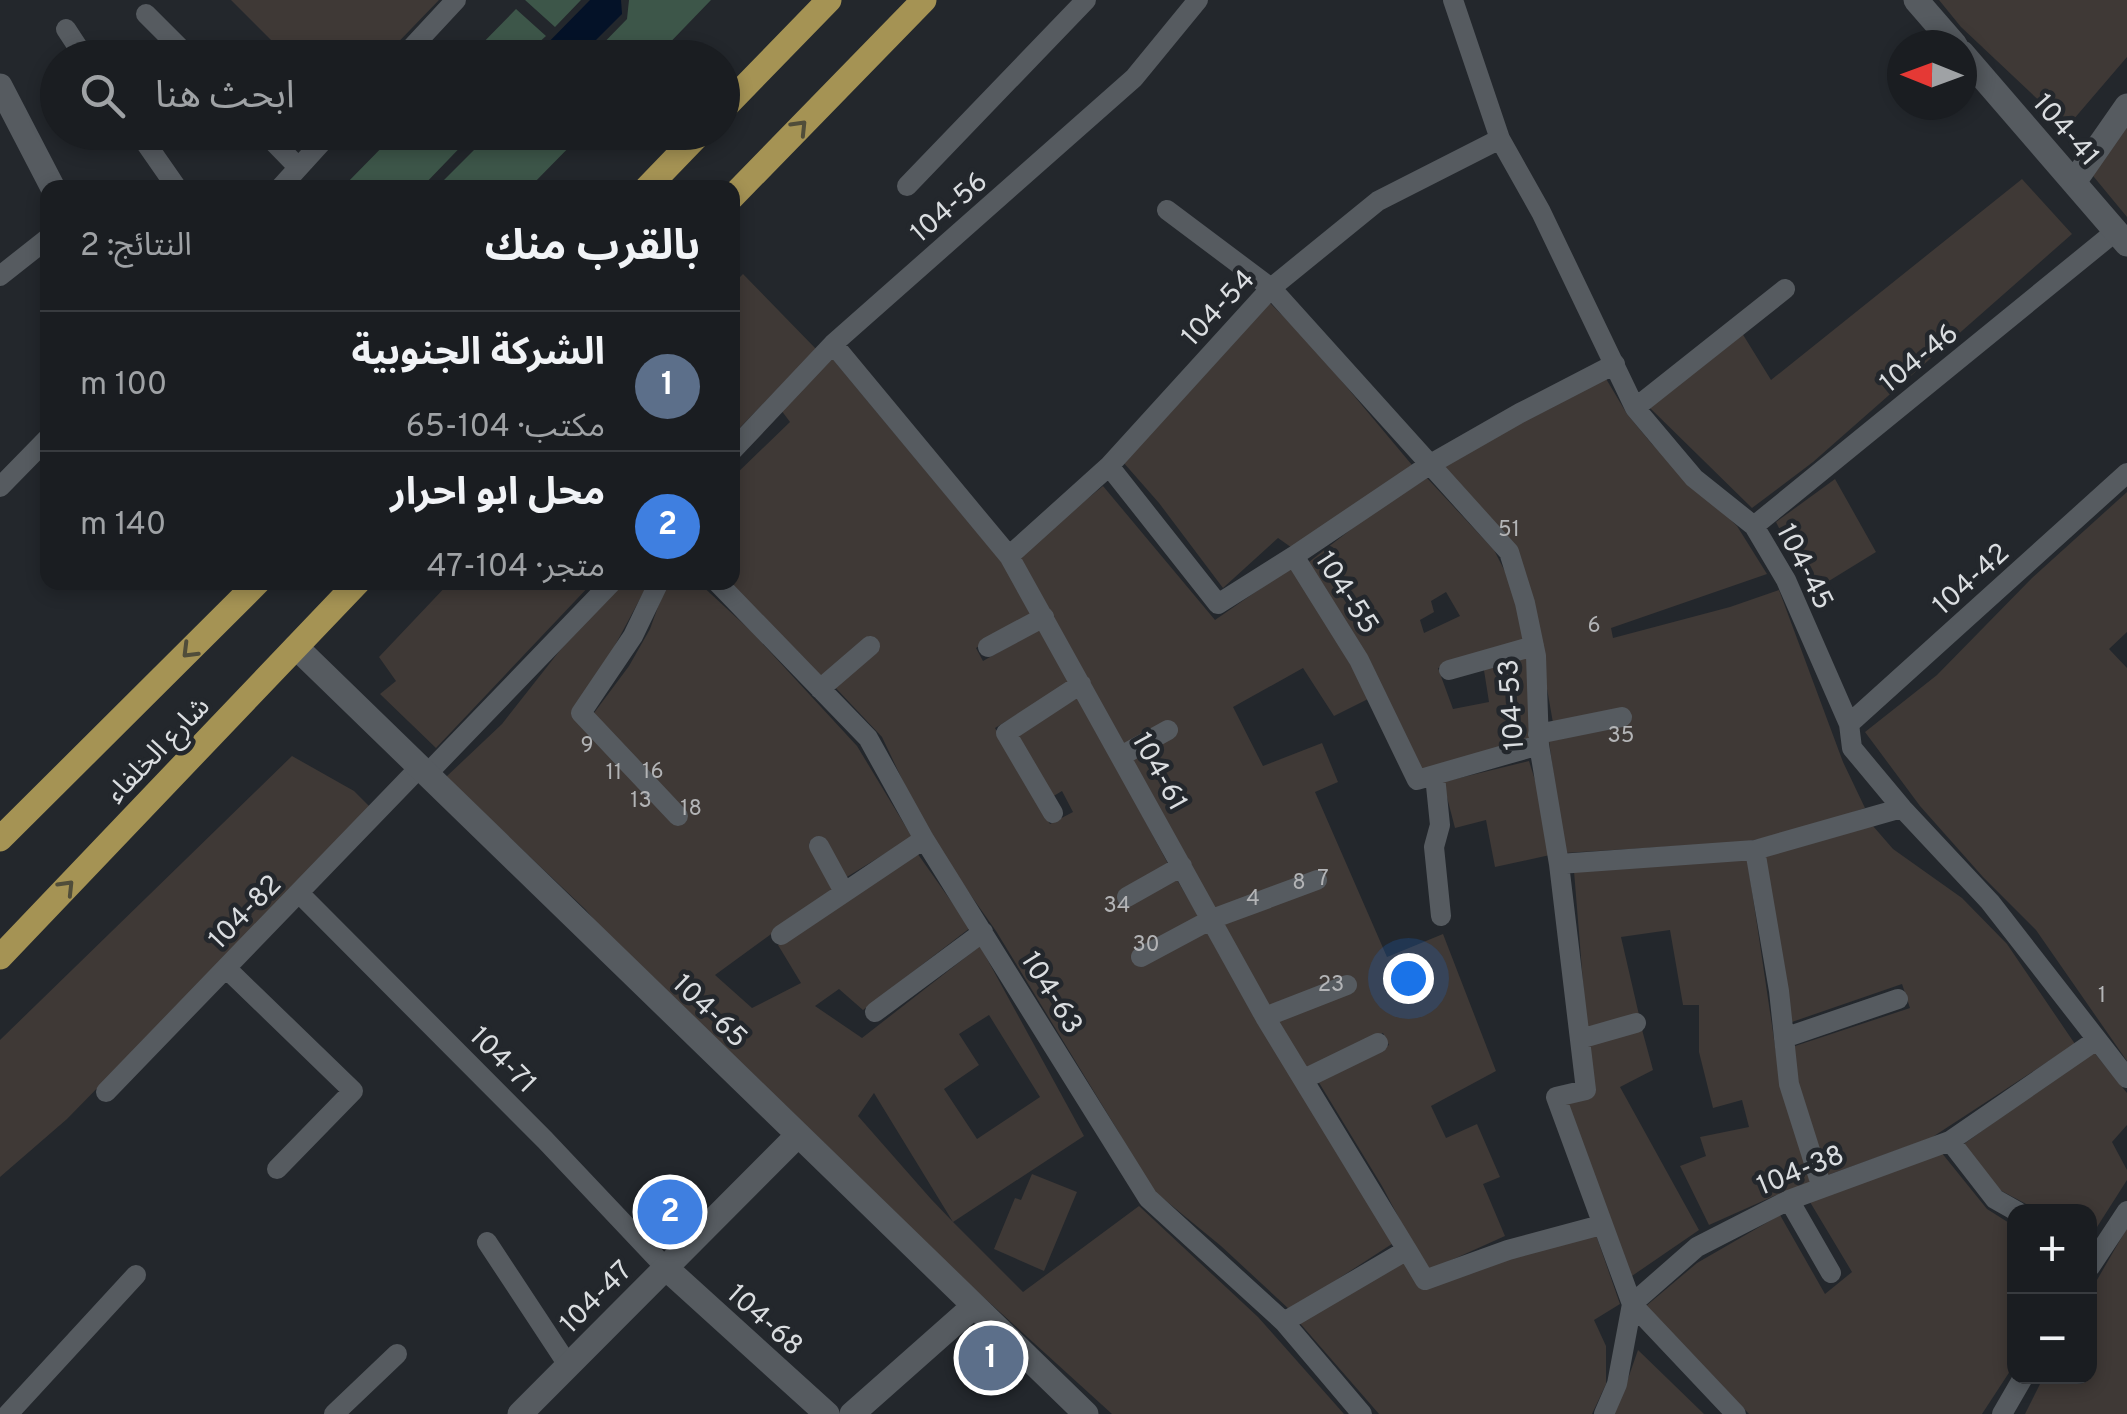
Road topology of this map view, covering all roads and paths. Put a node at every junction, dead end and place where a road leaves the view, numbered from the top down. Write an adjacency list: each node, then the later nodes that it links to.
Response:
1 (456, 0): 13 (lane)
2 (830, 0): 16 (main road)
3 (924, 0): 31 (main road, one-way to 3)
4 (1086, 0): 30 (lane)
5 (1198, 0): 38 (lane, 104-56)
6 (1453, 0): 19 (lane, 104-45)
7 (1916, 0): 10 (street)
8 (146, 14): 12 (lane)
9 (66, 29): 11 (lane)
10 (1942, 30)
11 (73, 40)
12 (172, 40)
13 (419, 40)
14 (1977, 70): 29 (street, 104-41)
15 (0, 86): 18 (street)
16 (740, 92)
17 (2127, 106): 29 (street)
18 (8, 112): 25 (street)
19 (1500, 139): 36 (lane, 104-54); 39 (lane, 104-45)
20 (151, 150): 26 (lane)
21 (281, 150): 24 (lane)
22 (314, 150): 24 (lane)
23 (684, 150): 28 (main road)
24 (298, 167): 27 (lane)
25 (47, 180)
26 (171, 180)
27 (287, 180)
28 (656, 180)
29 (2074, 182): 33 (street, 104-41)
30 (907, 186)
31 (740, 189)
32 (1167, 210): 36 (lane, 104-53)
33 (2122, 237): 47 (lane, 104-46)
34 (40, 244): 35 (lane)
35 (0, 276)
36 (1271, 288): 43 (lane, 104-53); 44 (lane, 104-54)
37 (1784, 288): 40 (lane)
38 (833, 344): 41 (lane, 104-56); 48 (lane, 104-61)
39 (1614, 364): 40 (lane, 104-45); 43 (lane)
40 (1635, 408): 47 (lane, 104-45)
41 (740, 443)
42 (40, 446): 46 (lane)
43 (1429, 465): 49 (lane); 58 (lane, 104-53)
44 (1109, 466): 48 (lane, 104-54); 49 (lane, 104-55)
45 (2127, 473): 64 (lane, 104-42)
46 (0, 487)
47 (1754, 526): 64 (lane, 104-45)
48 (1010, 556): 55 (lane, 104-61)
49 (1294, 556): 69 (lane, 104-55)
50 (249, 590): 73 (main road, شارع الخلفاء, one-way to 73)
51 (350, 590): 56 (main road, شارع الخلفاء)
52 (604, 590): 68 (lane, 104-82)
53 (655, 590): 72 (lane)
54 (725, 590): 62 (lane, 104-63)
55 (1044, 617): 59 (lane); 61 (lane, 104-61)
56 (296, 646): 68 (street, 104-65); 87 (main road, شارع الخلفاء, one-way to 56)
57 (870, 646): 62 (lane)
58 (1534, 646): 60 (lane); 66 (lane, 104-53)
59 (988, 648)
60 (1449, 670)
61 (1081, 684): 67 (lane, 104-61); 71 (lane)
62 (820, 689): 74 (lane, 104-63)
63 (1622, 716): 66 (lane)
64 (1849, 724): 70 (lane, 104-45)
65 (1168, 730): 67 (lane)
66 (1538, 740): 69 (lane); 77 (lane, 104-53)
67 (1121, 756): 78 (lane, 104-61)
68 (424, 771): 81 (lane, 104-82); 102 (street, 104-65)
69 (1435, 776): 83 (lane)
70 (1902, 808): 76 (lane); 97 (lane, 104-45)
71 (1053, 813)
72 (678, 816)
73 (0, 838)
74 (924, 839): 80 (lane); 85 (lane, 104-63)
75 (819, 846): 80 (lane)
76 (1755, 850): 77 (lane); 95 (lane)
77 (1559, 864): 96 (lane, 104-53)
78 (1182, 866): 82 (lane); 84 (lane, 104-61)
79 (1318, 880): 84 (lane)
80 (844, 890): 86 (lane)
81 (299, 893): 89 (lane, 104-82); 113 (lane, 104-71)
82 (1127, 897)
83 (1441, 916)
84 (1212, 919): 88 (lane); 93 (lane, 104-61)
85 (984, 932): 92 (lane); 118 (lane, 104-63)
86 (781, 935)
87 (0, 957)
88 (1141, 957)
89 (226, 968): 101 (lane, 104-82); 104 (lane)
90 (1347, 985): 93 (lane)
91 (1898, 999): 95 (lane)
92 (875, 1012)
93 (1265, 1017): 100 (lane, 104-61)
94 (1636, 1023): 96 (lane)
95 (1784, 1038): 105 (lane)
96 (1580, 1039): 109 (lane, 104-53)
97 (2095, 1041): 99 (lane, 104-45); 103 (lane, 104-38)
98 (1378, 1043): 100 (lane)
99 (2127, 1078)
100 (1304, 1079): 111 (lane, 104-61)
101 (106, 1092)
102 (797, 1136): 113 (street, 104-47); 117 (street, 104-65)
103 (1950, 1141): 105 (lane, 104-38); 107 (lane)
104 (277, 1169)
105 (1822, 1188): 106 (lane, 104-38)
106 (1789, 1200): 114 (lane); 116 (lane, 104-38)
107 (2007, 1206)
108 (2127, 1210): 112 (lane)
109 (1601, 1225): 111 (lane); 116 (lane, 104-53)
110 (486, 1242): 120 (lane)
111 (1408, 1250): 118 (lane)
112 (2097, 1251)
113 (666, 1268): 120 (street, 104-47); 125 (street, 104-68)
114 (1831, 1273)
115 (136, 1275): 122 (lane)
116 (1632, 1304): 129 (lane); 130 (lane)
117 (974, 1306): 126 (street); 127 (street, 104-65)
118 (1284, 1322): 128 (lane, 104-63)
119 (397, 1354): 123 (lane)
120 (568, 1365): 124 (street, 104-47)
121 (2019, 1384): 131 (lane)
122 (8, 1414)
123 (334, 1414)
124 (520, 1414)
125 (827, 1414)
126 (852, 1414)
127 (1086, 1414)
128 (1362, 1414)
129 (1604, 1414)
130 (1736, 1414)
131 (2002, 1414)

